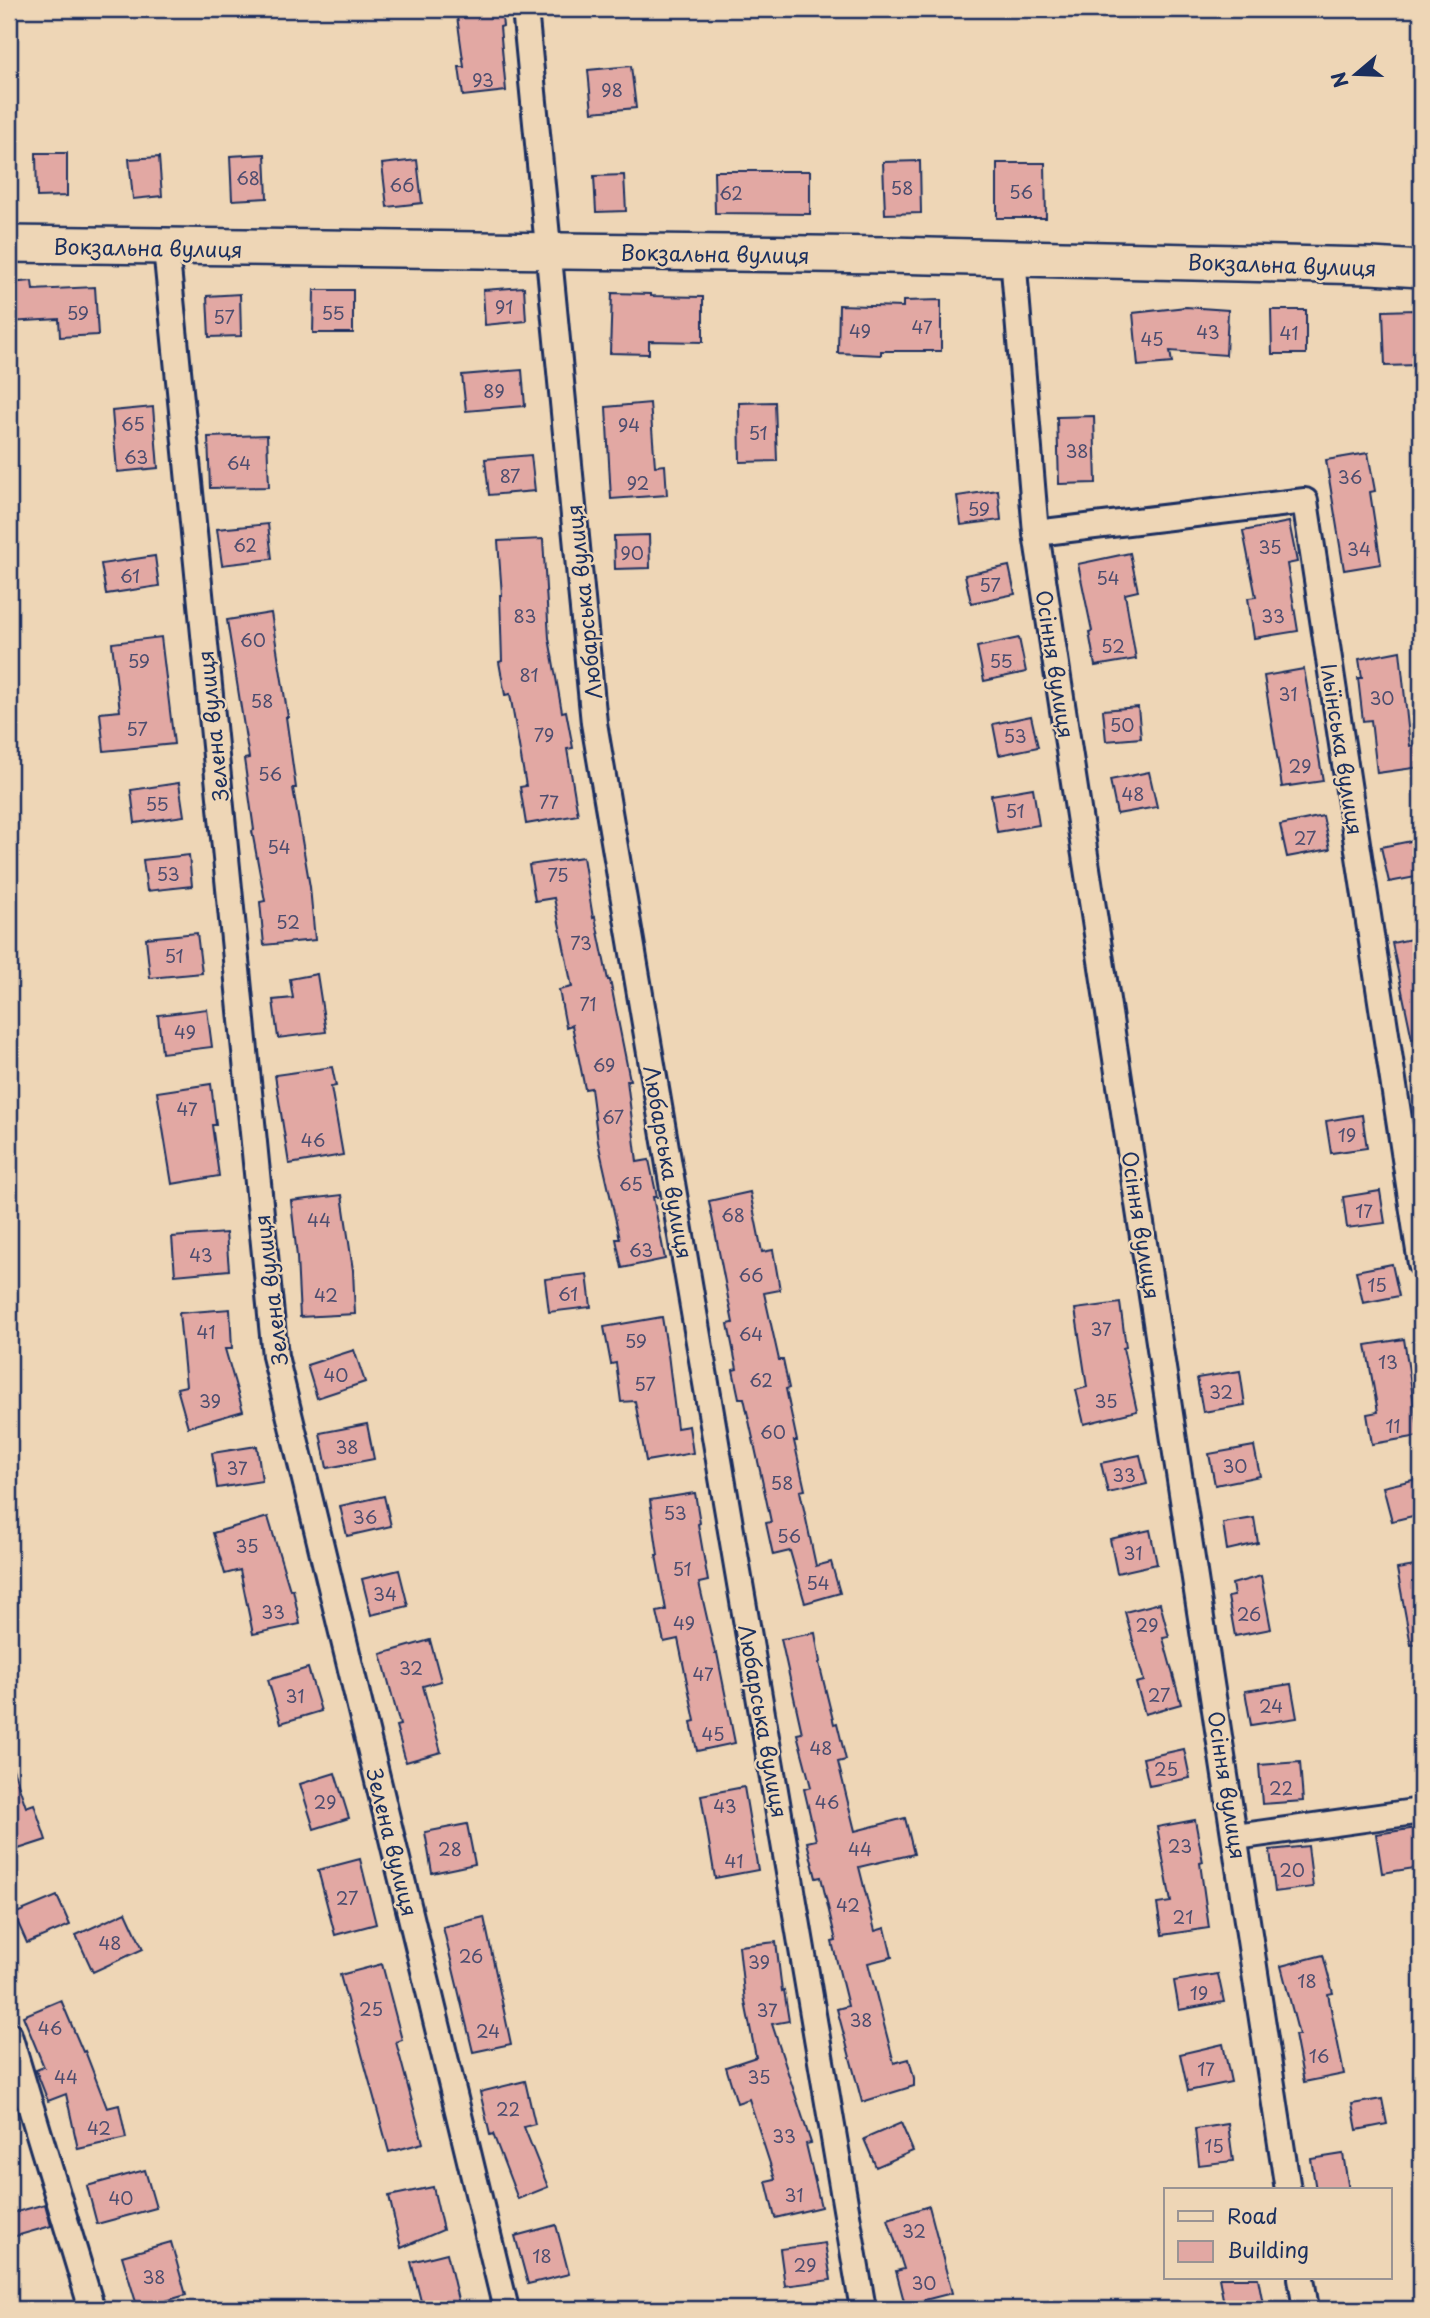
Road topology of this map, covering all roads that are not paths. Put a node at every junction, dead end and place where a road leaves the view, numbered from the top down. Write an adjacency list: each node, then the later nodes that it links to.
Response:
1 (525, 9): 4 (street, Любарська вулиця)
2 (9, 244): 3 (main road, Вокзальна вулиця)
3 (166, 248): 4 (main road, Вокзальна вулиця); 16 (street, Зелена вулиця)
4 (549, 250): 5 (main road, Вокзальна вулиця); 17 (street, Любарська вулиця)
5 (1013, 257): 6 (main road, Вокзальна вулиця); 7 (street, Осіння вулиця)
6 (1421, 269)
7 (1036, 533): 8 (street, Ільїнська вулиця); 10 (street, Осіння вулиця)
8 (1421, 1264)
9 (1421, 1811): 10 (street)
10 (1236, 1837): 13 (street, Осіння вулиця)
11 (9, 2035): 12 (street)
12 (15, 2079): 15 (street)
13 (1288, 2188)
14 (1301, 2280): 18 (street)
15 (92, 2309)
16 (506, 2309)
17 (863, 2309)
18 (1306, 2309)

